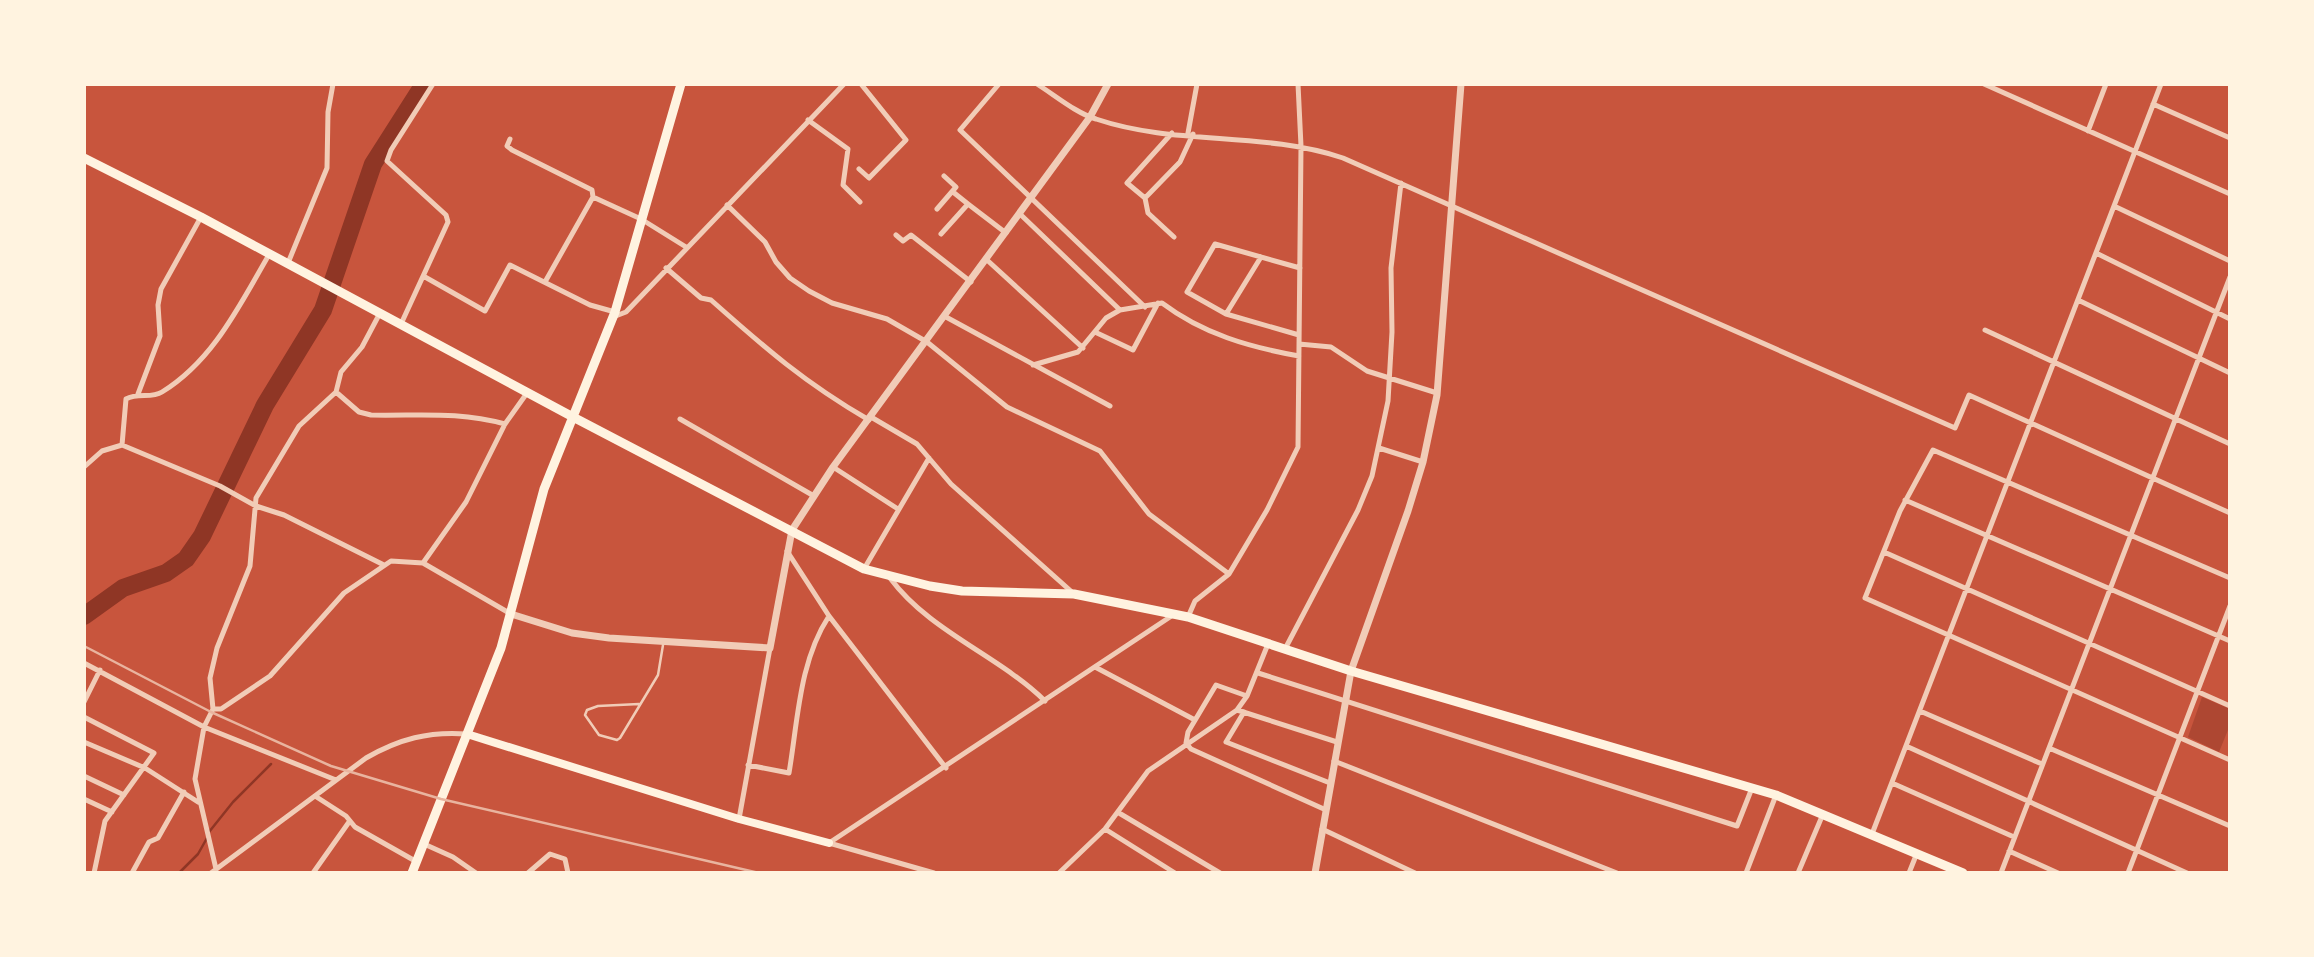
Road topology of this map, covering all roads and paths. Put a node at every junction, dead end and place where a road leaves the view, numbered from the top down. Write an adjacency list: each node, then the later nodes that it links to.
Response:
1 (333, 84): 53 (street)
2 (433, 84): 56 (street)
3 (681, 84): 42 (main road)
4 (844, 84): 17 (street)
5 (861, 84): 26 (street)
6 (999, 84): 33 (street)
7 (1037, 84): 16 (street)
8 (1108, 84): 16 (street)
9 (1197, 84): 20 (street)
10 (1298, 84): 23 (street)
11 (1461, 84): 37 (street)
12 (1984, 84): 18 (street)
13 (2106, 84): 18 (street)
14 (2161, 84): 15 (street)
15 (2153, 104): 21 (street); 24 (street)
16 (1090, 117): 19 (street); 33 (street)
17 (808, 120): 34 (street); 36 (street)
18 (2088, 131): 24 (street)
19 (1172, 133): 20 (street); 32 (street)
20 (1190, 134): 23 (street); 32 (street)
21 (2230, 138)
22 (510, 139): 31 (street)
23 (1301, 146): 28 (street); 55 (street)
24 (2135, 152): 30 (street); 38 (street)
25 (84, 158): 41 (main road)
26 (859, 169)
27 (944, 176): 29 (street)
28 (1401, 183): 37 (street); 82 (street)
29 (953, 192): 35 (street); 39 (street)
30 (2230, 194)
31 (593, 197): 42 (street); 58 (street)
32 (1145, 198): 46 (street)
33 (1031, 199): 40 (street); 62 (street)
34 (860, 202)
35 (968, 204): 43 (street); 44 (street)
36 (727, 205): 47 (street); 74 (street)
37 (1453, 206): 85 (street); 92 (street)
38 (2114, 206): 49 (street); 52 (street)
39 (937, 209)
40 (1020, 214): 43 (street); 63 (street)
41 (201, 216): 48 (main road); 86 (street)
42 (641, 219): 47 (street); 67 (main road)
43 (1006, 233): 51 (street)
44 (941, 234)
45 (896, 236): 59 (street)
46 (1174, 237)
47 (686, 247): 54 (street)
48 (270, 253): 53 (main road); 86 (street)
49 (2096, 253): 60 (street); 64 (street)
50 (1261, 257): 55 (street); 66 (street); 66 (street)
51 (987, 260): 59 (street); 76 (street)
52 (2230, 261)
53 (288, 263): 65 (main road)
54 (666, 268): 67 (street); 89 (street)
55 (1300, 268): 73 (street)
56 (425, 276): 58 (street); 70 (street)
57 (2230, 277): 64 (street)
58 (545, 282): 67 (street)
59 (971, 282): 68 (street)
60 (2078, 300): 78 (street); 79 (street)
61 (1158, 303): 62 (street); 72 (street); 77 (street)
62 (1145, 307): 63 (street)
63 (1120, 310): 72 (street)
64 (2216, 312): 69 (street); 78 (street)
65 (380, 313): 70 (main road); 83 (street)
66 (1226, 314): 73 (street)
67 (614, 315): 88 (main road)
68 (946, 317): 74 (street); 80 (street)
69 (2230, 319)
70 (401, 324): 84 (main road)
71 (1985, 330): 79 (street)
72 (1097, 332): 76 (street)
73 (1299, 335): 75 (street)
74 (927, 342): 89 (street); 116 (street)
75 (1299, 344): 77 (street); 82 (street)
76 (1083, 348): 80 (street)
77 (1299, 356): 116 (street)
78 (2198, 358): 81 (street); 90 (street)
79 (2054, 362): 90 (street); 92 (street)
80 (1033, 365): 87 (street)
81 (2230, 373)
82 (1390, 377): 85 (street); 96 (street)
83 (336, 392): 93 (street); 105 (street)
84 (527, 392): 88 (main road); 93 (street)
85 (1437, 393): 98 (street)
86 (138, 394): 95 (street)
87 (1110, 406)
88 (573, 417): 108 (main road); 123 (main road)
89 (870, 418): 97 (street); 100 (street)
90 (2175, 418): 94 (street); 101 (street)
91 (680, 419): 103 (street)
92 (2030, 423): 101 (street); 102 (street)
93 (505, 424): 113 (street)
94 (2230, 444)
95 (121, 445): 99 (street); 105 (street)
96 (1379, 448): 98 (street); 134 (street)
97 (929, 458): 106 (street); 121 (street)
98 (1423, 462): 138 (street)
99 (84, 467)
100 (833, 467): 103 (street); 106 (street)
101 (2151, 478): 107 (street); 109 (street)
102 (2008, 481): 104 (street); 109 (street); 110 (street)
103 (814, 496): 108 (street)
104 (1905, 500): 110 (street); 112 (street)
105 (256, 506): 114 (street); 148 (street)
106 (898, 509): 115 (street)
107 (2230, 513)
108 (792, 530): 111 (street); 115 (main road)
109 (2130, 534): 118 (street); 120 (street)
110 (1987, 536): 119 (street); 120 (street)
111 (787, 550): 125 (street); 133 (street)
112 (1884, 552): 119 (street); 127 (street)
113 (423, 563): 114 (street); 123 (street)
114 (382, 564): 148 (street)
115 (864, 569): 117 (main road)
116 (1229, 574): 126 (street)
117 (890, 578): 121 (main road); 143 (street)
118 (2230, 578)
119 (1967, 588): 127 (street); 131 (street)
120 (2110, 589): 128 (street); 131 (street)
121 (1074, 594): 124 (main road)
122 (2230, 606): 128 (street)
123 (510, 614): 129 (street); 154 (main road)
124 (1174, 614): 126 (main road); 136 (street)
125 (829, 616): 164 (street); 166 (street)
126 (1188, 617): 132 (main road)
127 (1949, 635): 140 (street); 150 (street)
128 (2218, 636): 130 (street); 141 (street)
129 (663, 641): 133 (street); 146 (lane)
130 (2230, 642)
131 (2090, 643): 140 (street); 141 (street)
132 (1268, 644): 134 (main road); 139 (street)
133 (770, 648): 164 (street)
134 (1285, 649): 138 (main road)
135 (84, 663): 137 (street)
136 (1095, 667): 143 (street); 152 (street)
137 (100, 670): 144 (street); 153 (street)
138 (1351, 671): 145 (street); 171 (main road)
139 (1258, 673): 142 (street); 145 (street)
140 (2071, 690): 155 (street); 160 (street)
141 (2197, 691): 147 (street); 155 (street)
142 (1247, 696): 149 (street); 152 (street)
143 (1045, 701): 166 (street)
144 (84, 702)
145 (1345, 702): 157 (street); 171 (street)
146 (639, 704): 146 (lane)
147 (2230, 706)
148 (213, 709): 153 (street)
149 (1240, 711): 157 (street); 158 (street); 170 (street)
150 (1920, 711): 159 (street); 163 (street)
151 (84, 717): 165 (street)
152 (1195, 720): 158 (street)
153 (204, 727): 168 (street); 178 (street)
154 (467, 734): 168 (street); 184 (main road); 191 (main road)
155 (2181, 738): 161 (street); 174 (street)
156 (84, 742): 165 (street)
157 (1337, 742): 162 (street)
158 (1186, 743): 180 (street); 182 (street)
159 (1906, 746): 169 (street); 179 (street)
160 (2049, 748): 163 (street); 174 (street)
161 (2230, 760)
162 (1335, 761): 170 (street); 199 (street)
163 (2042, 764): 179 (street)
164 (748, 765): 184 (street)
165 (145, 768): 172 (street); 173 (street)
166 (946, 768): 192 (street)
167 (84, 776): 173 (street)
168 (335, 780): 175 (street)
169 (1892, 782): 189 (street); 190 (street)
170 (1331, 783): 180 (street)
171 (1752, 788): 176 (main road)
172 (184, 792): 178 (street); 201 (street)
173 (124, 795): 181 (street)
174 (2159, 795): 186 (street); 194 (street)
175 (315, 796): 185 (street); 198 (street)
176 (1776, 796): 183 (main road); 215 (street)
177 (84, 799): 181 (street)
178 (198, 802): 198 (street)
179 (2028, 802): 190 (street); 194 (street)
180 (1326, 810): 187 (street)
181 (112, 811): 200 (street)
182 (1119, 813): 188 (street); 211 (street)
183 (1823, 814): 189 (main road); 216 (street)
184 (739, 819): 192 (main road)
185 (349, 822): 196 (street); 202 (street)
186 (2230, 826)
187 (1322, 828): 212 (street); 213 (street)
188 (1105, 829): 197 (street); 210 (street)
189 (1872, 834): 195 (main road)
190 (2014, 837): 193 (street)
191 (423, 844): 196 (main road); 204 (street)
192 (829, 844): 207 (street)
193 (2009, 851): 219 (street); 220 (street)
194 (2137, 851): 221 (street); 222 (street)
195 (1917, 853): 217 (street); 218 (main road)
196 (417, 862): 203 (main road)
197 (1066, 868): 208 (street); 209 (street)
198 (215, 871)
199 (1609, 872): 214 (street)
200 (94, 873)
201 (132, 873)
202 (313, 873)
203 (412, 873)
204 (476, 873)
205 (528, 873): 206 (street)
206 (568, 873)
207 (934, 873)
208 (1059, 873)
209 (1073, 873)
210 (1175, 873)
211 (1220, 873)
212 (1315, 873)
213 (1415, 873)
214 (1617, 873)
215 (1746, 873)
216 (1798, 873)
217 (1909, 873)
218 (1963, 873)
219 (2001, 873)
220 (2058, 873)
221 (2128, 873)
222 (2188, 873)

